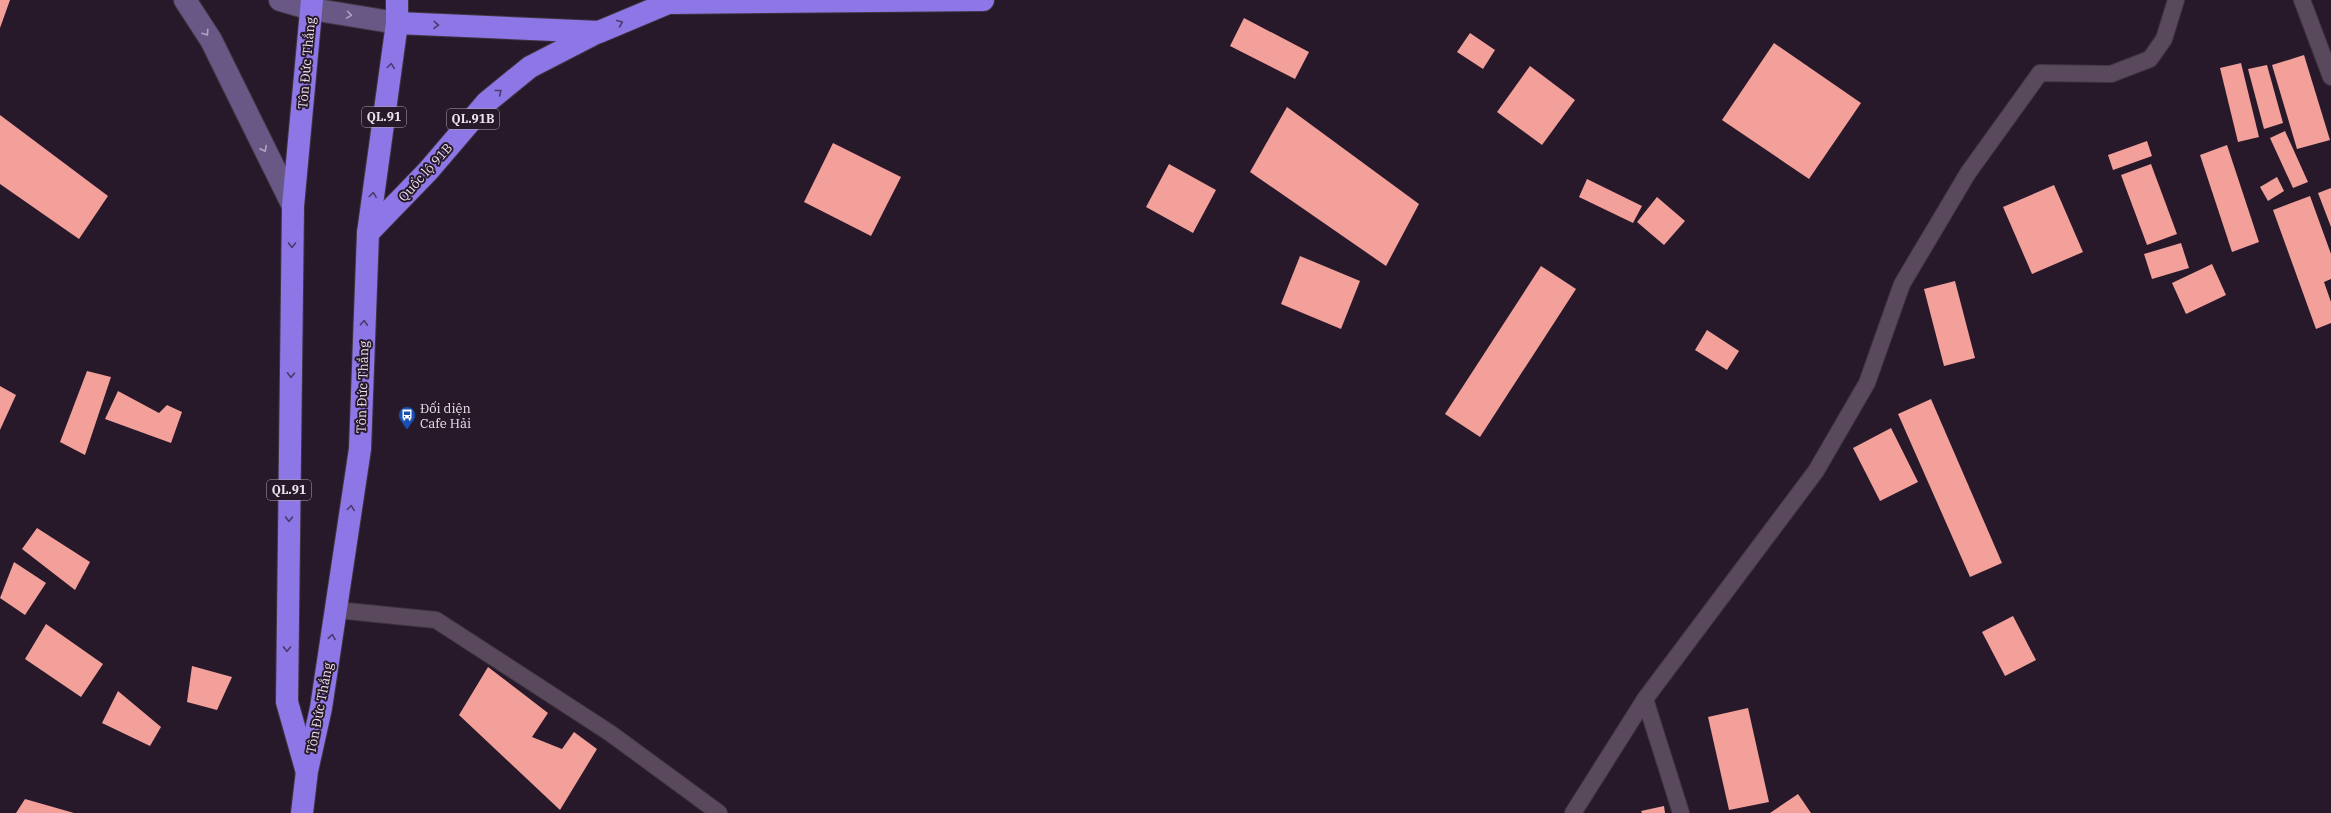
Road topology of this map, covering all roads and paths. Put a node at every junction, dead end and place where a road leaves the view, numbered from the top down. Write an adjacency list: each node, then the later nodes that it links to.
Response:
1 (185, 0): 12 (main road, one-way to 12)
2 (280, 0): 8 (main road)
3 (397, 0): 9 (highway, Tôn Đức Thắng / QL.91)
4 (983, 0): 7 (highway, QL.91B)
5 (2176, 0): 15 (lane)
6 (2302, 0): 11 (lane)
7 (664, 2): 10 (highway, Quốc lộ 91B / QL.91B, one-way to 7)
8 (311, 4): 9 (main road, one-way to 9); 12 (highway, Tôn Đức Thắng / QL.91)
9 (397, 23): 10 (highway, Quốc lộ 91B / QL.91B, one-way to 10); 13 (highway, Tôn Đức Thắng / QL.91, one-way to 9)
10 (599, 32): 13 (highway, Quốc lộ 91B / QL.91B, one-way to 10)
11 (2331, 77)
12 (292, 206): 16 (highway, Tôn Đức Thắng / QL.91, one-way to 16)
13 (368, 233): 14 (highway, Tôn Đức Thắng / QL.91, one-way to 13)
14 (336, 610): 16 (highway, Tôn Đức Thắng / QL.91, one-way to 14); 18 (lane)
15 (1645, 698): 19 (lane); 20 (lane)
16 (306, 771): 17 (highway, Tôn Đức Thắng / QL.91)
17 (302, 813)
18 (719, 813)
19 (1573, 813)
20 (1681, 813)

